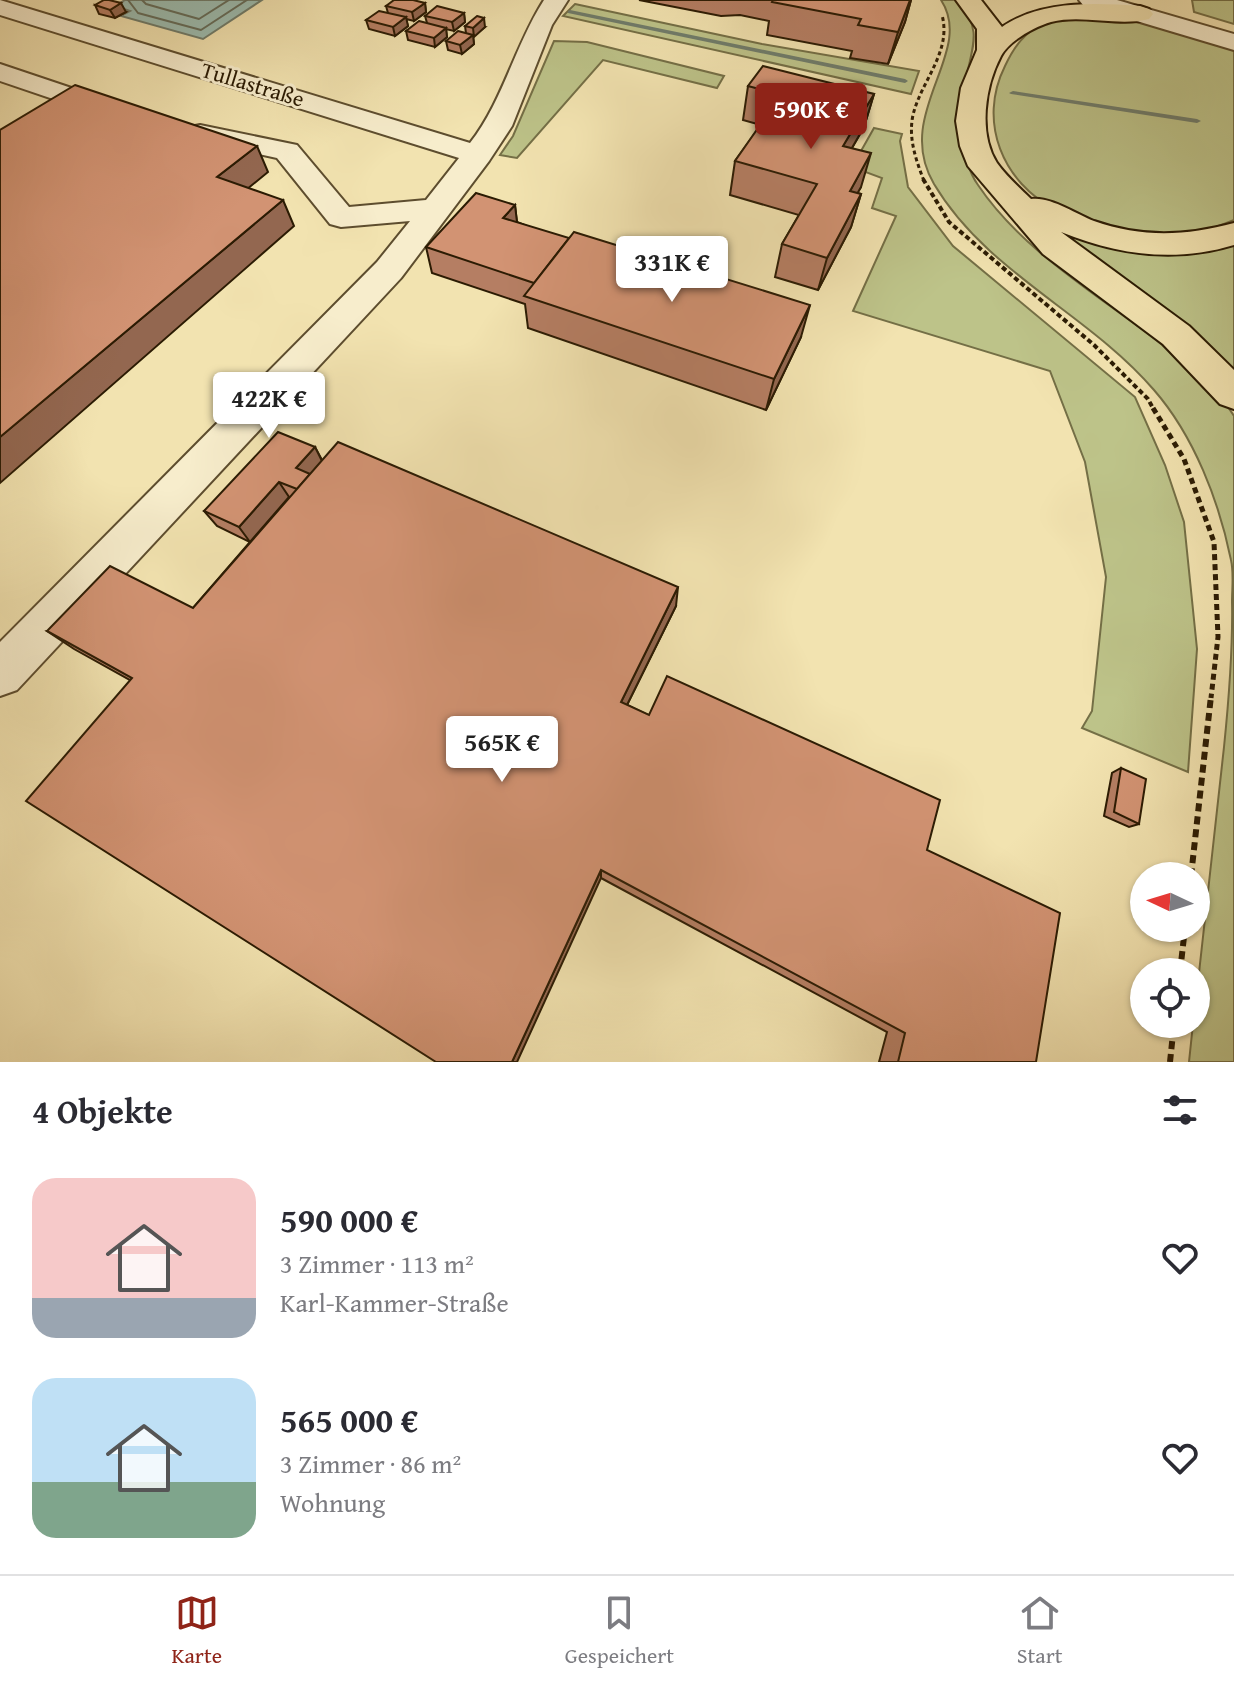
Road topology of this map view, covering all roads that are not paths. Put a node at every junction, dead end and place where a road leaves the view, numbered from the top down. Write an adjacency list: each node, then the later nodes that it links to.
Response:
1 (56, 0): 9 (street)
2 (556, 0): 17 (street)
3 (968, 0): 12 (main road)
4 (1040, 0): 10 (main road)
5 (1091, 0): 8 (street)
6 (1009, 1): 12 (main road)
7 (0, 7): 9 (street, Tullastraße)
8 (1140, 14): 10 (main road); 13 (street)
9 (28, 15): 11 (street); 17 (street, Tullastraße)
10 (1020, 25): 12 (main road)
11 (0, 31)
12 (990, 39): 18 (main road)
13 (1234, 42)
14 (0, 72): 15 (street)
15 (138, 118)
16 (167, 125): 19 (street)
17 (479, 155): 19 (street)
18 (1005, 193): 20 (main road); 21 (main road)
19 (436, 209): 22 (street)
20 (1234, 234)
21 (1234, 394)
22 (0, 674)

